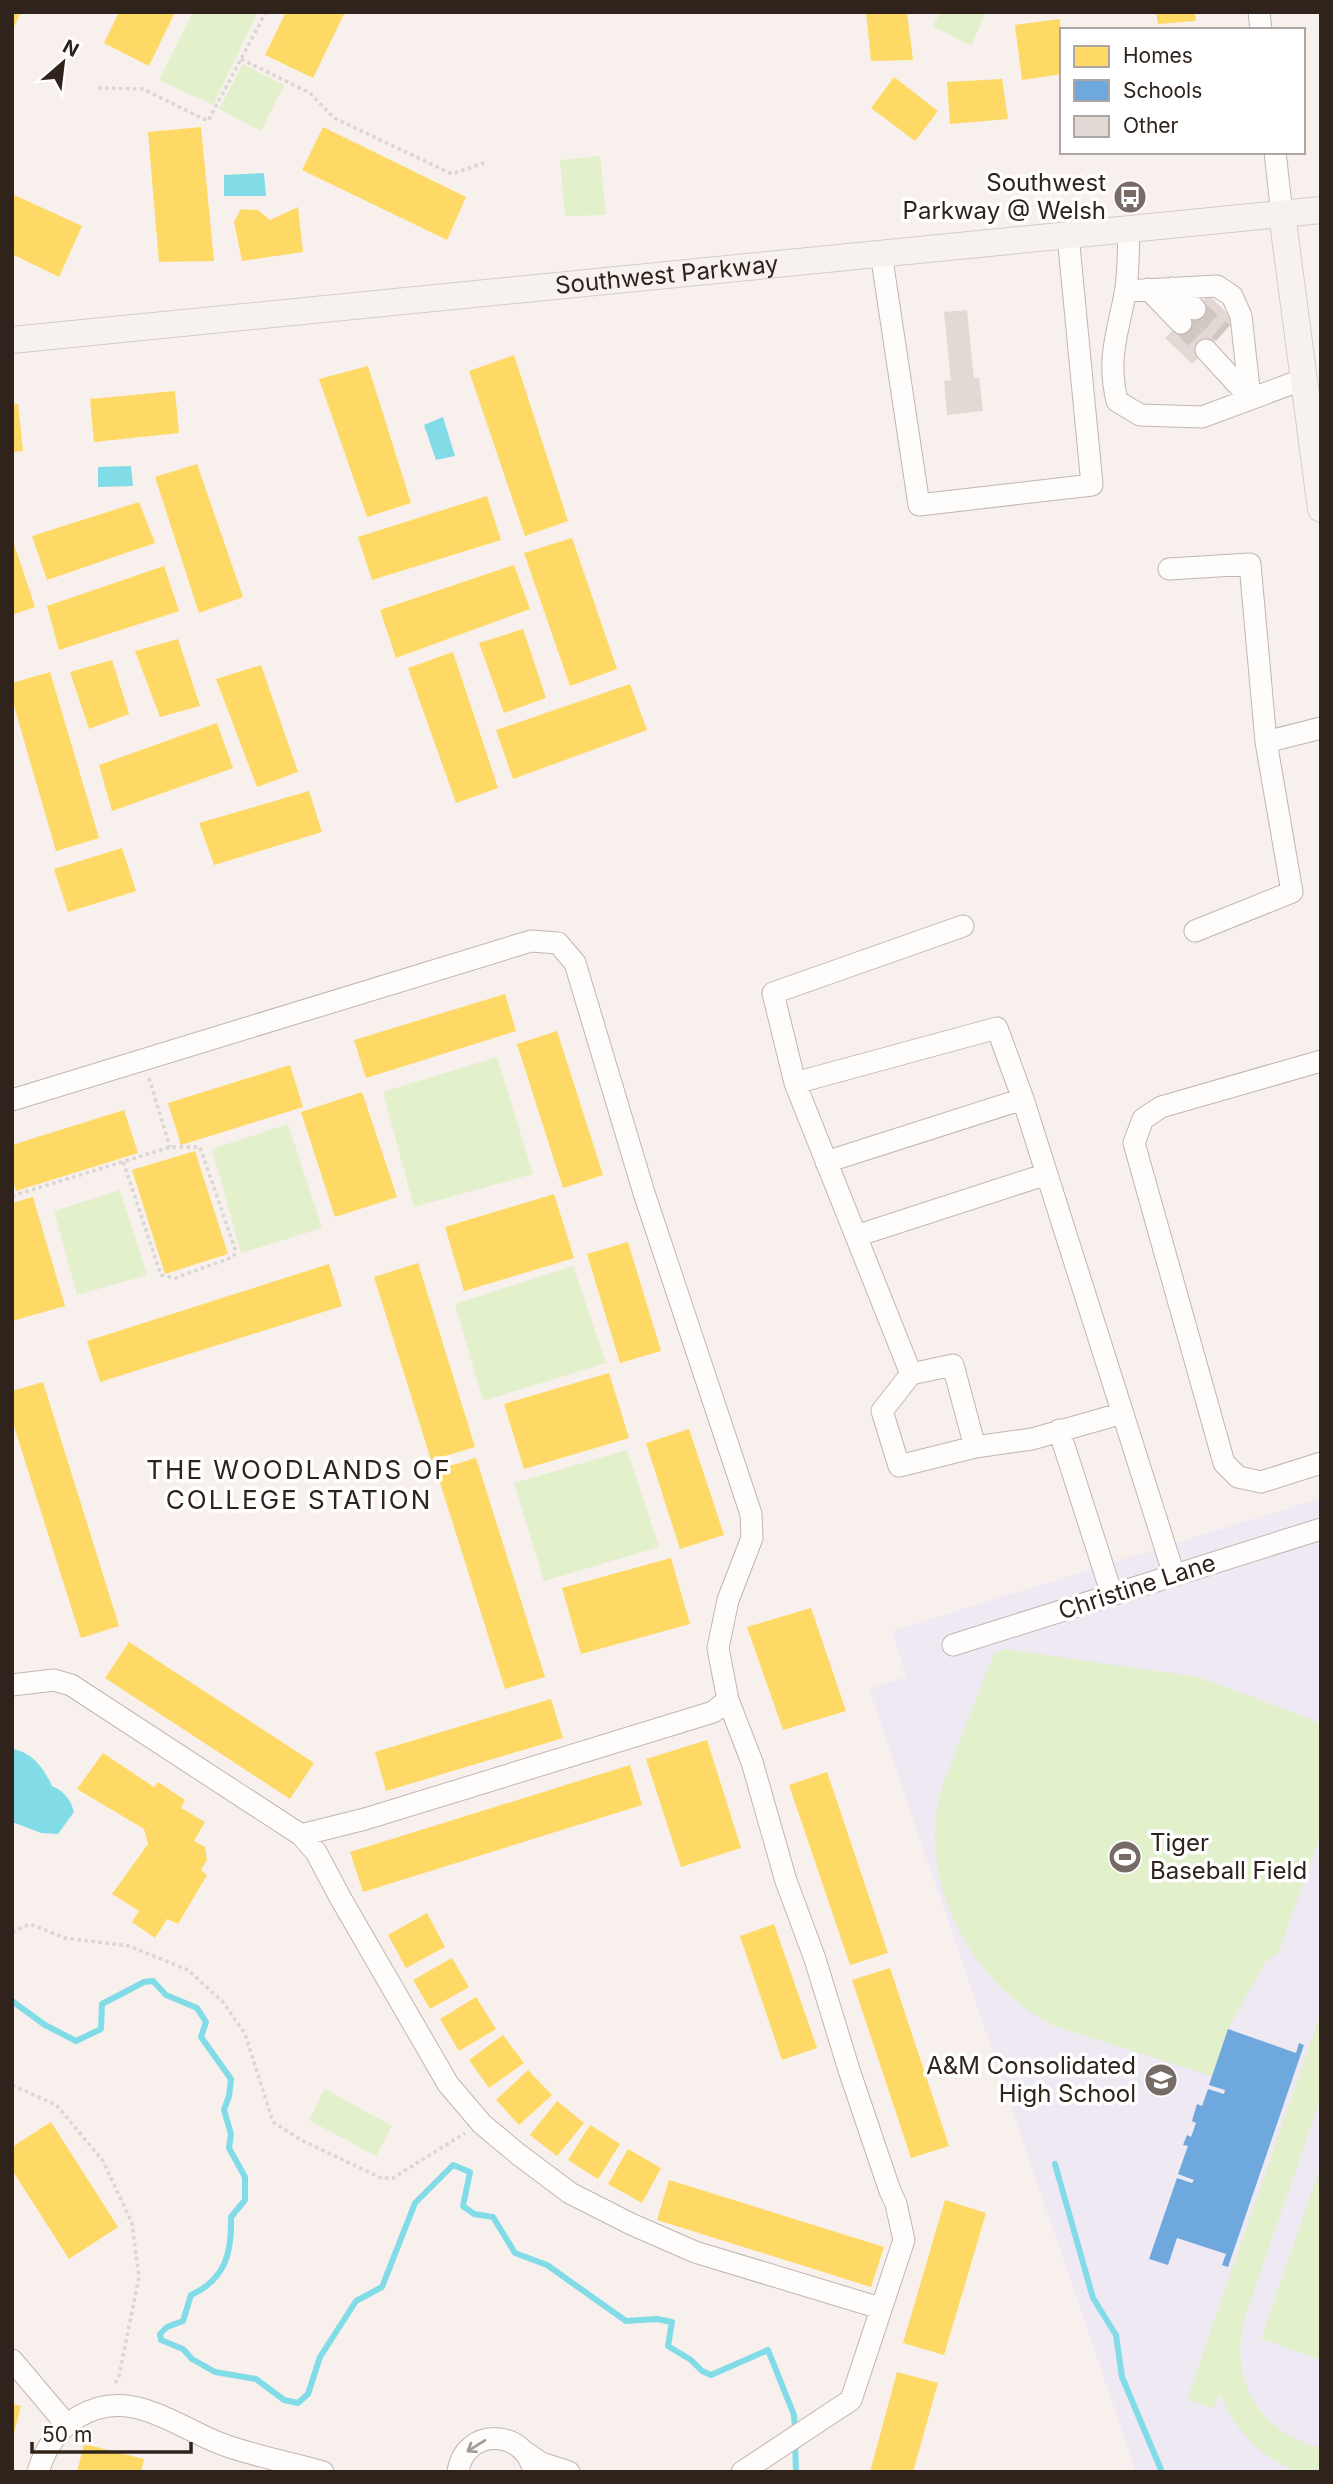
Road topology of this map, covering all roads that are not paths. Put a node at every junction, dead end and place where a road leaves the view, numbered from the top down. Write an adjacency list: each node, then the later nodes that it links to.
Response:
1 (1275, 154): 3 (street)
2 (1321, 210): 3 (main road, Southwest Parkway)
3 (1282, 214): 4 (main road, Southwest Parkway); 14 (main road)
4 (1129, 229): 5 (main road, Southwest Parkway); 9 (street)
5 (1068, 235): 6 (main road, Southwest Parkway); 6 (street)
6 (881, 253): 11 (main road, Southwest Parkway)
7 (1172, 288): 8 (street); 8 (street); 13 (street)
8 (1148, 289): 9 (street)
9 (1126, 291): 15 (street)
10 (1223, 333): 13 (street)
11 (12, 340)
12 (1206, 350): 15 (street)
13 (1245, 351): 15 (street)
14 (1304, 379): 15 (street); 16 (main road)
15 (1250, 398)
16 (1321, 509)
17 (1168, 569): 19 (street)
18 (1321, 728): 19 (street)
19 (1266, 742): 21 (street)
20 (963, 926): 23 (street)
21 (1195, 931)
22 (1321, 1061): 33 (street)
23 (795, 1083): 24 (street); 26 (street)
24 (1023, 1099): 26 (street); 27 (street)
25 (12, 1101): 39 (street)
26 (826, 1162): 28 (street)
27 (1047, 1174): 28 (street); 30 (street)
28 (856, 1237): 29 (street)
29 (911, 1374): 32 (street); 32 (street)
30 (1123, 1413): 31 (street); 35 (street)
31 (1059, 1430): 32 (street); 36 (street)
32 (975, 1447)
33 (1321, 1463)
34 (1321, 1529): 35 (street, Christine Lane)
35 (1174, 1575): 36 (street, Christine Lane)
36 (1112, 1595): 37 (street, Christine Lane)
37 (953, 1645)
38 (12, 1685): 40 (street)
39 (728, 1700): 40 (street); 41 (street)
40 (301, 1835): 41 (street)
41 (880, 2308): 50 (street)
42 (12, 2360): 43 (street)
43 (66, 2424): 45 (street); 46 (street)
44 (530, 2463): 48 (street, one-way to 48); 49 (street)
45 (292, 2468): 47 (street)
46 (38, 2472)
47 (323, 2472)
48 (457, 2472)
49 (569, 2472)
50 (742, 2472)

